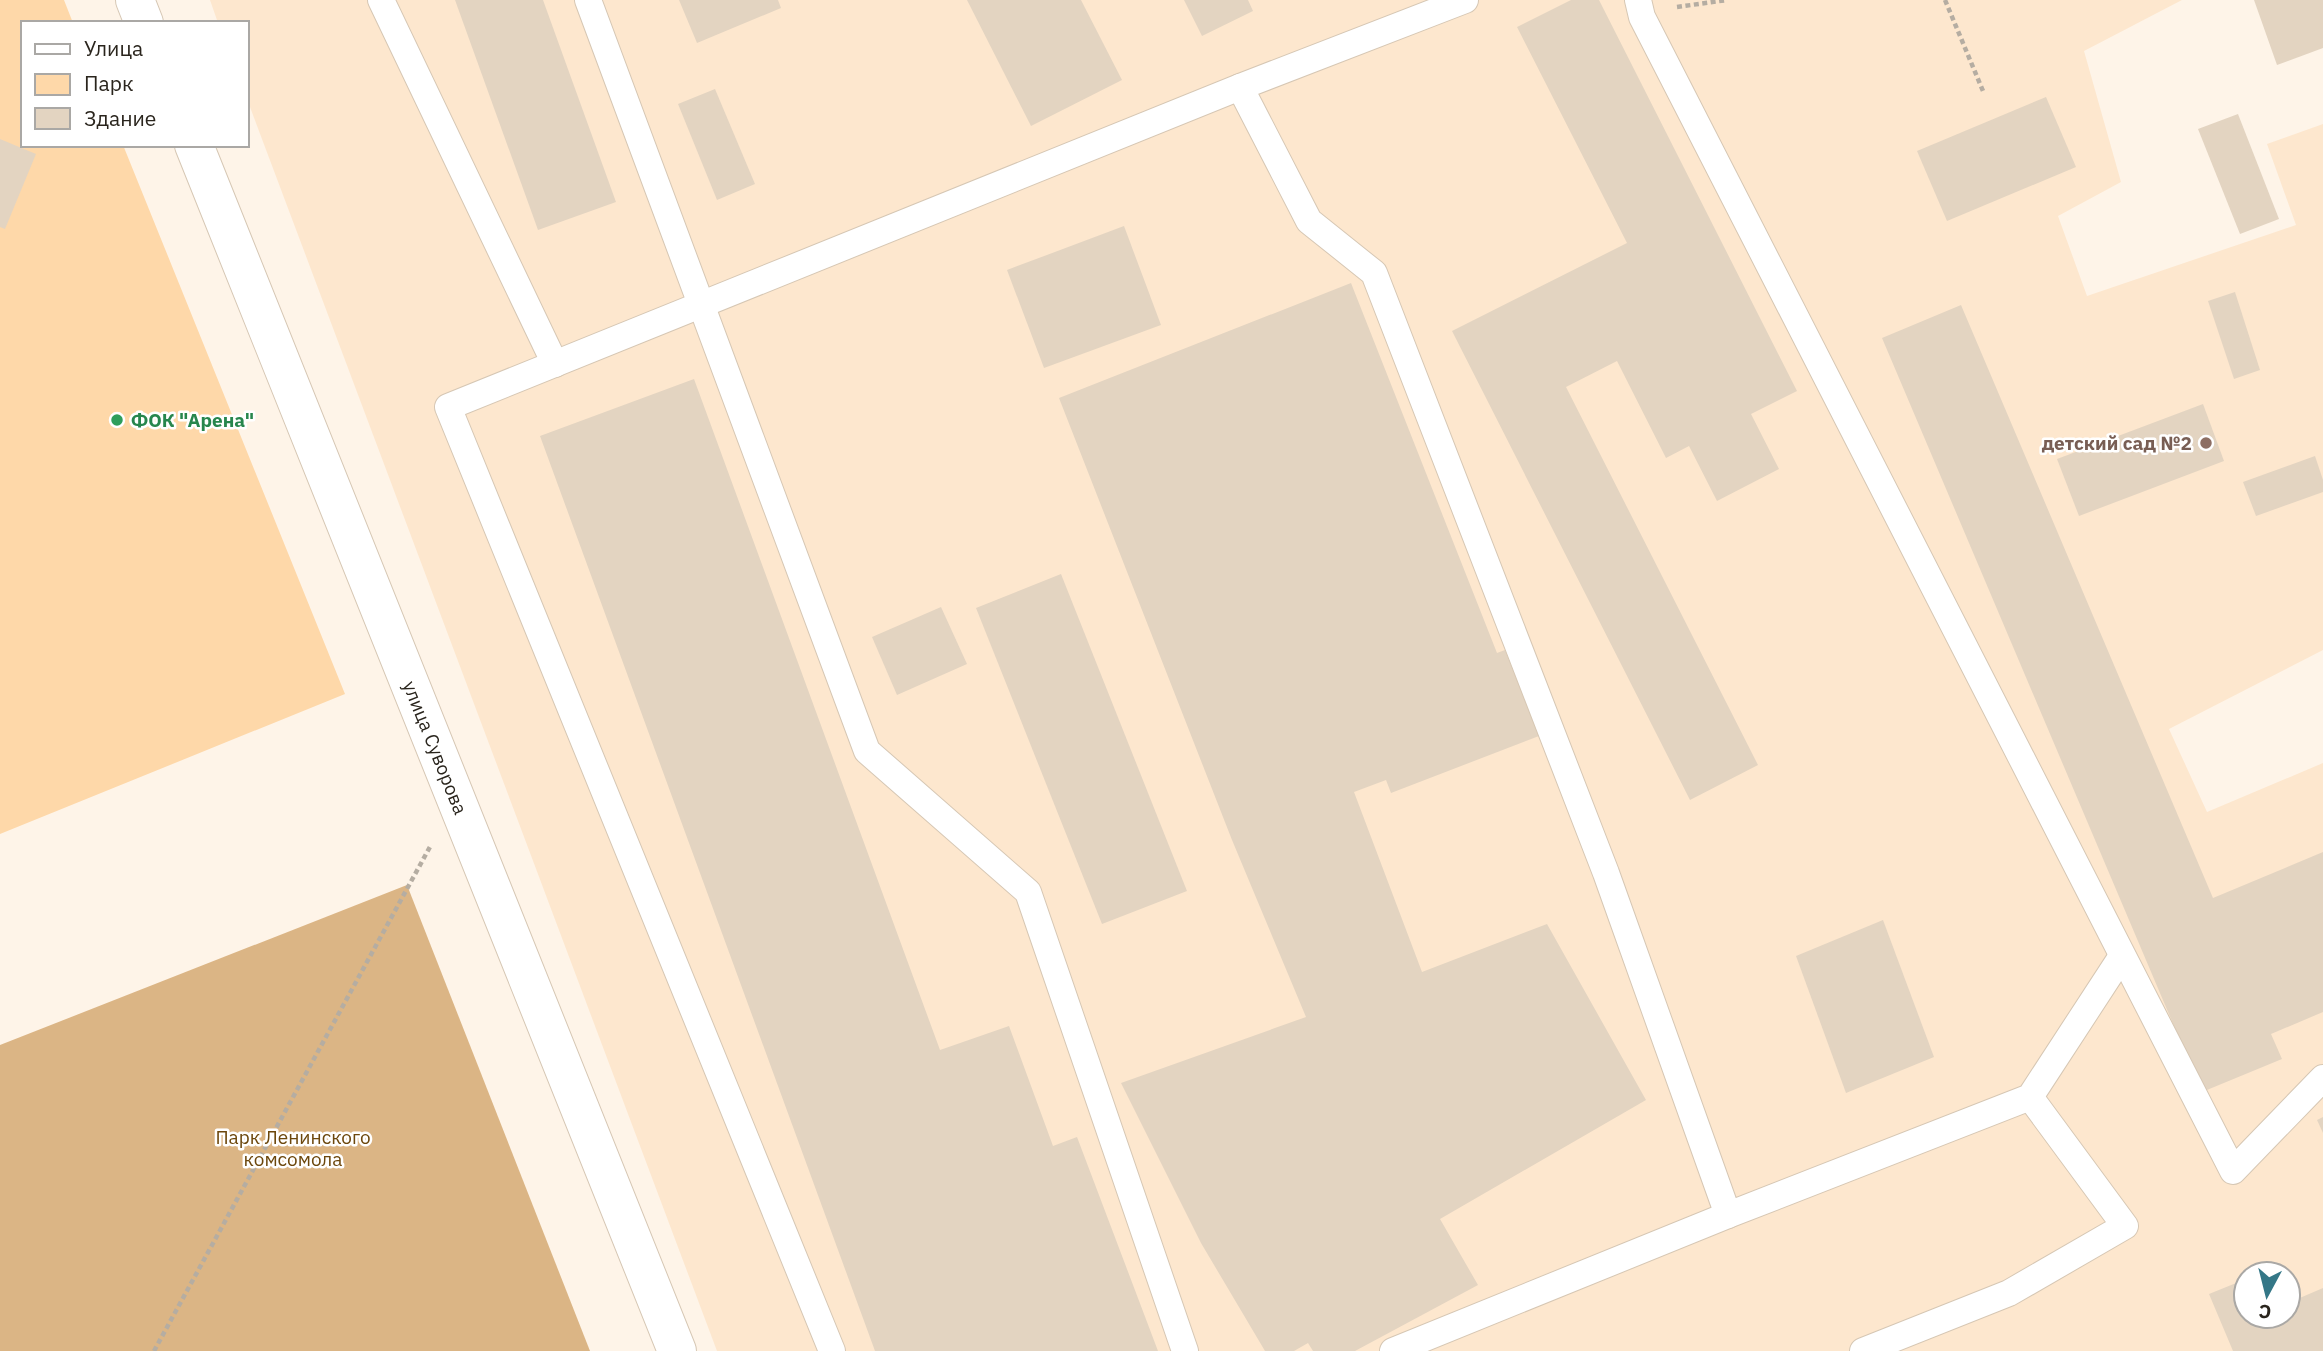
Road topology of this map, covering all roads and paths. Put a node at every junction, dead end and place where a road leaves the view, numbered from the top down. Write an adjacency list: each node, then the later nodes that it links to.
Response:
1 (135, 0): 9 (street)
2 (381, 0): 14 (lane)
3 (588, 0): 13 (lane)
4 (1465, 0): 10 (lane)
5 (1639, 0): 16 (lane)
6 (1727, 0): 8 (path)
7 (1945, 0): 11 (path)
8 (1667, 8)
9 (144, 21)
10 (1240, 87): 13 (lane); 19 (lane)
11 (1983, 91)
12 (195, 147): 15 (street, улица Суворова)
13 (700, 305): 14 (lane); 23 (lane)
14 (555, 364): 22 (lane)
15 (456, 801): 20 (path); 21 (street, улица Суворова)
16 (2122, 956): 17 (lane); 18 (lane)
17 (2323, 1078)
18 (2031, 1097): 19 (lane); 25 (lane)
19 (1728, 1216): 24 (lane)
20 (154, 1351)
21 (677, 1351)
22 (832, 1351)
23 (1185, 1351)
24 (1392, 1351)
25 (1863, 1351)

